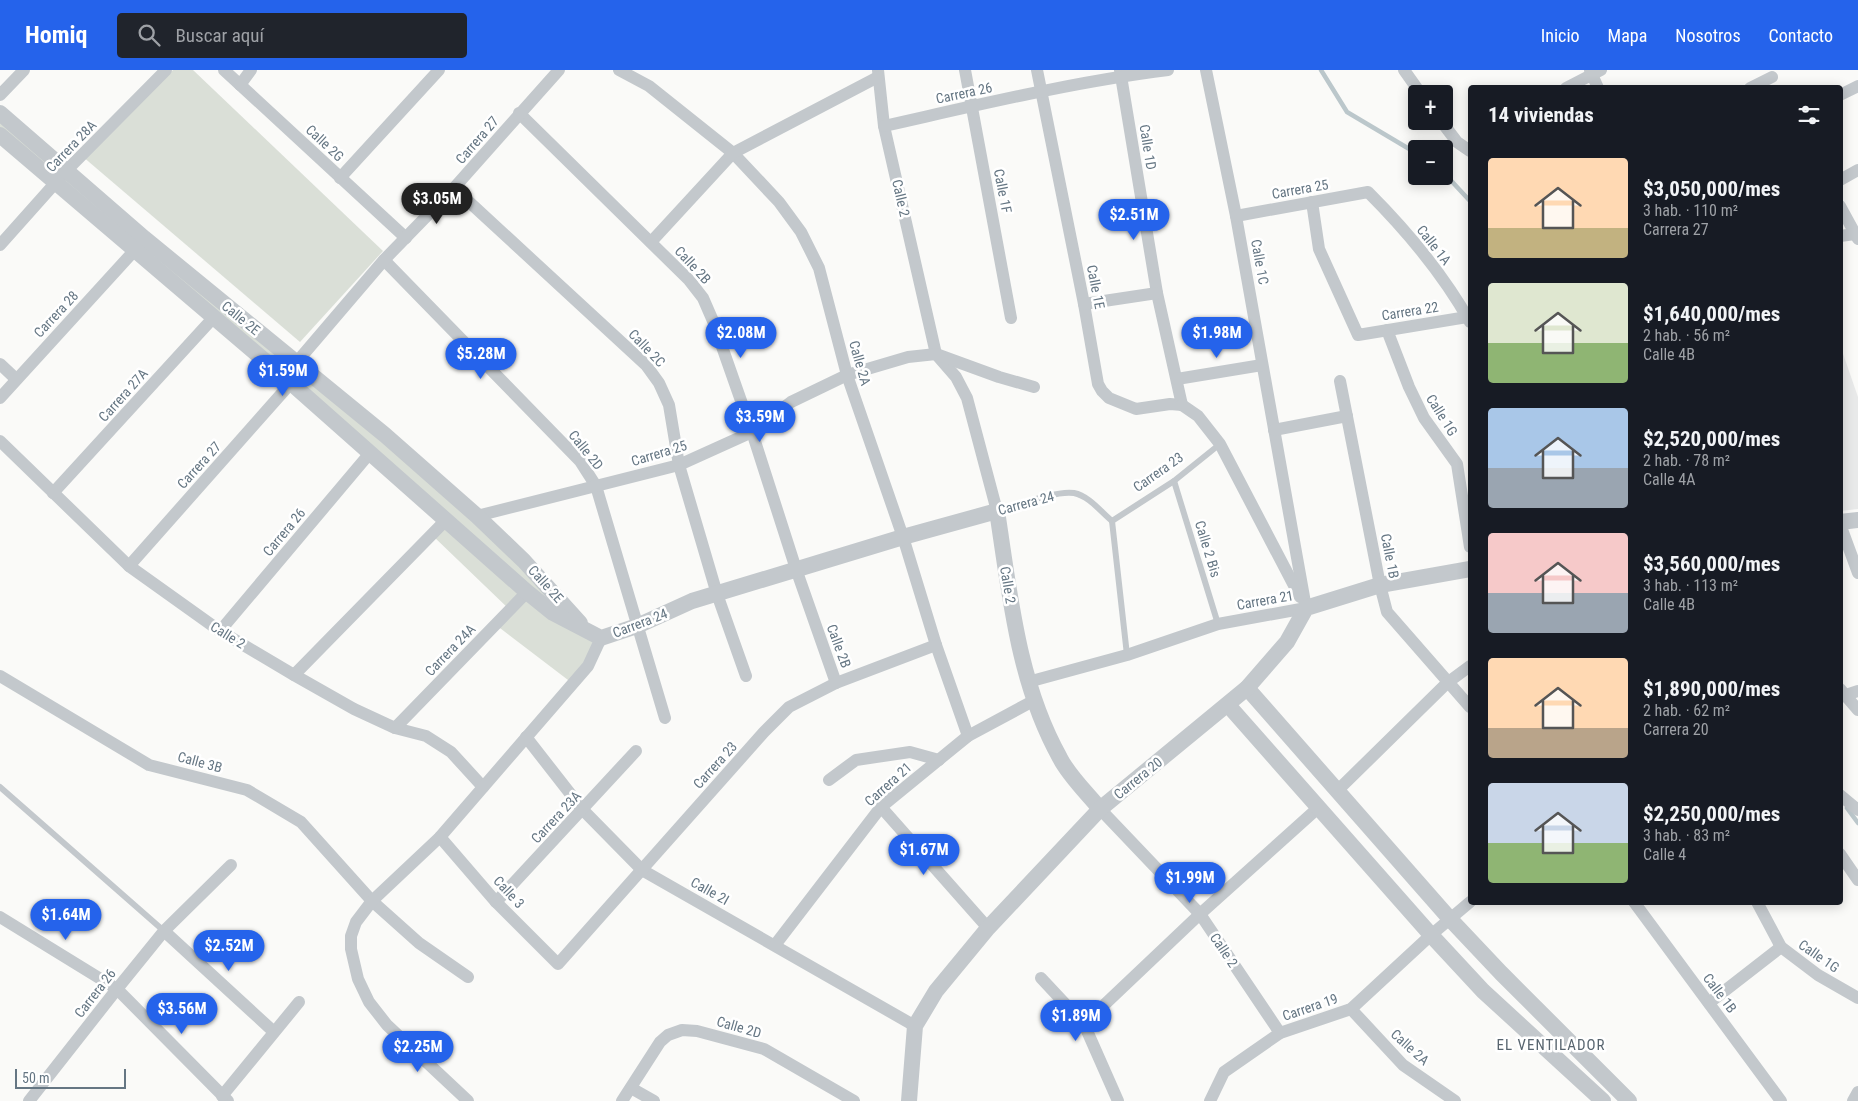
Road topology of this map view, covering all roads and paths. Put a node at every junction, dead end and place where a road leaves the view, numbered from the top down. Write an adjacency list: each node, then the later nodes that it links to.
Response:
1 (24, 70): 25 (street)
2 (166, 70): 37 (street, Carrera 28A)
3 (224, 70): 17 (street, Calle 2G)
4 (251, 70): 17 (street)
5 (438, 70): 38 (street)
6 (559, 70): 28 (street, Carrera 27)
7 (619, 70): 35 (street, Calle 2A)
8 (964, 70): 26 (street, Calle 1F)
9 (1037, 70): 23 (street, Calle 1E)
10 (1168, 70): 14 (street, Carrera 26)
11 (1206, 70): 44 (street, Calle 1C)
12 (1404, 70): 18 (street)
13 (1595, 72): 19 (street); 20 (street)
14 (1121, 73): 23 (street, Carrera 26); 52 (street, Calle 1D)
15 (878, 74): 29 (street, Calle 2); 35 (street)
16 (1773, 78): 21 (street)
17 (240, 85): 38 (street, Calle 2G)
18 (1415, 85)
19 (1571, 85)
20 (1597, 85)
21 (1757, 85)
22 (1858, 86): 24 (street)
23 (1042, 91): 26 (street, Carrera 26); 53 (street, Calle 1E)
24 (1843, 94)
25 (0, 95)
26 (972, 107): 29 (street, Carrera 26); 55 (street, Calle 1F)
27 (0, 113): 37 (street, Calle 2E)
28 (520, 114): 40 (street, Carrera 27); 48 (street, Calle 2B)
29 (884, 126): 59 (street, Calle 2)
30 (1448, 130): 33 (street)
31 (0, 135): 37 (street, Calle 2E)
32 (1468, 136): 33 (street)
33 (1457, 142): 34 (street)
34 (1468, 150)
35 (734, 153): 48 (street); 63 (street, Calle 2A)
36 (1858, 170): 39 (street)
37 (61, 177): 49 (street, Carrera 28A); 50 (street, Calle 2E); 60 (street, Calle 2E)
38 (340, 178): 47 (street, Calle 2G)
39 (1843, 178)
40 (454, 188): 47 (street, Carrera 27); 77 (street, Calle 2C)
41 (1368, 192): 42 (street, Carrera 25); 56 (street, Calle 1A)
42 (1312, 202): 44 (street, Carrera 25); 58 (street, Carrera 22)
43 (1843, 211): 46 (street)
44 (1236, 216): 62 (street, Calle 1C)
45 (1843, 236): 46 (street)
46 (1857, 236)
47 (406, 238): 51 (street, Carrera 27)
48 (651, 242): 73 (street, Calle 2B)
49 (0, 245)
50 (134, 251): 54 (street, Calle 2E); 64 (street, Carrera 28)
51 (384, 260): 60 (street, Carrera 27); 79 (street, Calle 2D)
52 (1157, 293): 53 (street); 65 (street, Calle 1D)
53 (1084, 304): 70 (street, Calle 1E)
54 (214, 317): 67 (street, Calle 2E); 80 (street, Carrera 27A)
55 (1011, 318)
56 (1468, 318)
57 (1468, 319): 58 (street, Carrera 22)
58 (1387, 330): 88 (street, Calle 1G)
59 (936, 354): 63 (street, Carrera 25); 68 (street, Carrera 25); 81 (street, Calle 2)
60 (296, 363): 82 (street, Calle 2E)
61 (0, 364): 64 (street)
62 (1262, 365): 65 (street); 72 (street, Calle 1C)
63 (847, 376): 73 (street, Carrera 25); 89 (street, Calle 2A)
64 (16, 379): 69 (street, Carrera 28)
65 (1177, 379): 70 (street, Calle 1D)
66 (1340, 381): 71 (street, Calle 1B)
67 (291, 384): 76 (street, Calle 2E); 90 (street, Carrera 27)
68 (1034, 387)
69 (0, 398)
70 (1182, 405): 75 (street)
71 (1346, 416): 72 (street); 94 (street, Calle 1B)
72 (1274, 430): 97 (street, Calle 1C)
73 (752, 432): 77 (street, Carrera 25); 91 (street, Calle 2B)
74 (0, 441): 80 (street, Calle 2)
75 (1220, 444): 78 (lane, Carrera 23); 97 (street)
76 (370, 453): 83 (street, Calle 2E); 100 (street, Carrera 26)
77 (678, 465): 79 (street, Carrera 25); 96 (street, Calle 2C)
78 (1174, 481): 85 (lane, Carrera 23); 98 (lane, Calle 2 Bis)
79 (596, 486): 82 (street, Carrera 25); 99 (street, Calle 2D)
80 (53, 493): 90 (street, Calle 2)
81 (997, 511): 85 (lane, Carrera 24); 89 (street, Carrera 24); 109 (street, Calle 2)
82 (477, 516): 101 (street, Calle 2E)
83 (446, 520): 95 (street, Calle 2E); 106 (street)
84 (1858, 520): 86 (street)
85 (1112, 521): 104 (lane)
86 (1843, 522)
87 (1843, 531): 93 (street)
88 (1468, 534)
89 (903, 537): 91 (street, Carrera 24); 103 (street, Calle 2A)
90 (129, 566): 100 (street, Calle 2)
91 (796, 569): 96 (street, Carrera 24); 111 (street, Calle 2B)
92 (1468, 569): 94 (street)
93 (1858, 573)
94 (1380, 585): 97 (street); 110 (street, Calle 1B)
95 (526, 592): 101 (street, Calle 2E); 121 (street, Carrera 24A)
96 (717, 594): 99 (street, Carrera 24); 108 (street, Calle 2C)
97 (1306, 608): 98 (street, Carrera 21); 112 (street, Carrera 20)
98 (1218, 624): 104 (street, Carrera 21)
99 (637, 626): 102 (street, Carrera 24); 120 (street, Calle 2D)
100 (220, 631): 106 (street, Calle 2)
101 (586, 631): 102 (street, Calle 2E)
102 (601, 638): 123 (street, Carrera 24)
103 (936, 645): 111 (street, Carrera 23); 122 (street, Calle 2A)
104 (1126, 655): 109 (street, Carrera 21)
105 (1468, 667): 110 (street)
106 (294, 675): 121 (street, Calle 2)
107 (0, 676): 141 (street, Calle 3B)
108 (746, 676)
109 (1028, 682): 116 (street, Calle 2)
110 (1447, 683): 118 (street, Calle 1B); 129 (street)
111 (836, 684): 139 (street, Carrera 23)
112 (1247, 688): 117 (street, Carrera 20); 129 (street)
113 (1858, 691): 114 (street)
114 (1843, 694)
115 (1843, 696): 119 (street)
116 (1033, 700): 122 (street, Carrera 21); 133 (street, Calle 2)
117 (1228, 705): 132 (street); 133 (street, Carrera 20)
118 (1468, 706)
119 (1858, 710)
120 (665, 718)
121 (395, 728): 128 (street, Calle 2)
122 (968, 736): 125 (street, Carrera 21)
123 (526, 737): 128 (street, Carrera 24); 135 (street, Calle 2I)
124 (636, 751): 135 (street, Carrera 23A)
125 (939, 760): 126 (street); 131 (street, Carrera 21)
126 (829, 780)
127 (0, 787): 150 (lane)
128 (483, 787): 136 (street, Carrera 24)
129 (1337, 791): 148 (street)
130 (1843, 797): 134 (street)
131 (881, 807): 149 (street); 152 (street, Carrera 21)
132 (1318, 808): 146 (street); 151 (street)
133 (1100, 809): 146 (street, Calle 2); 149 (street, Carrera 20)
134 (1857, 809)
135 (583, 810): 139 (street, Calle 2I); 142 (street, Carrera 23A)
136 (440, 837): 141 (street, Carrera 24); 142 (street, Calle 3)
137 (1843, 858): 140 (street)
138 (231, 865): 150 (street, Carrera 26)
139 (642, 870): 152 (street, Calle 2I); 154 (street, Carrera 23)
140 (1858, 880)
141 (372, 901): 155 (street); 170 (street, Carrera 24)
142 (496, 902): 154 (street, Calle 3)
143 (1468, 904): 148 (street, Carrera 19)
144 (1636, 905): 160 (street, Calle 1B)
145 (1760, 905): 153 (street, Calle 1G)
146 (1200, 914): 162 (street); 165 (street, Calle 2)
147 (0, 917): 157 (street)
148 (1450, 919): 151 (street, Carrera 19); 179 (street)
149 (988, 928): 163 (street, Carrera 20)
150 (164, 932): 157 (street, Carrera 26); 164 (street)
151 (1431, 935): 161 (street, Carrera 19); 178 (street)
152 (775, 945): 163 (street, Calle 2I)
153 (1781, 947): 158 (street, Calle 1G); 160 (street)
154 (558, 964)
155 (468, 977)
156 (1041, 978): 162 (street)
157 (117, 989): 168 (street); 169 (street, Carrera 26)
158 (1858, 998)
159 (300, 1002): 164 (street)
160 (1709, 1003): 180 (street, Calle 1B)
161 (1351, 1009): 165 (street, Carrera 19); 177 (street, Calle 2A)
162 (1084, 1024): 175 (street)
163 (915, 1026): 174 (street, Carrera 20)
164 (274, 1032): 168 (street)
165 (1280, 1033): 176 (street, Carrera 19)
166 (631, 1088): 171 (street); 172 (street); 173 (street, Calle 2D)
167 (1858, 1092): 181 (street)
168 (225, 1098)
169 (29, 1101)
170 (468, 1101)
171 (622, 1101)
172 (654, 1101)
173 (854, 1101)
174 (909, 1101)
175 (1118, 1101)
176 (1210, 1101)
177 (1455, 1101)
178 (1603, 1101)
179 (1629, 1101)
180 (1781, 1101)
181 (1853, 1101)

